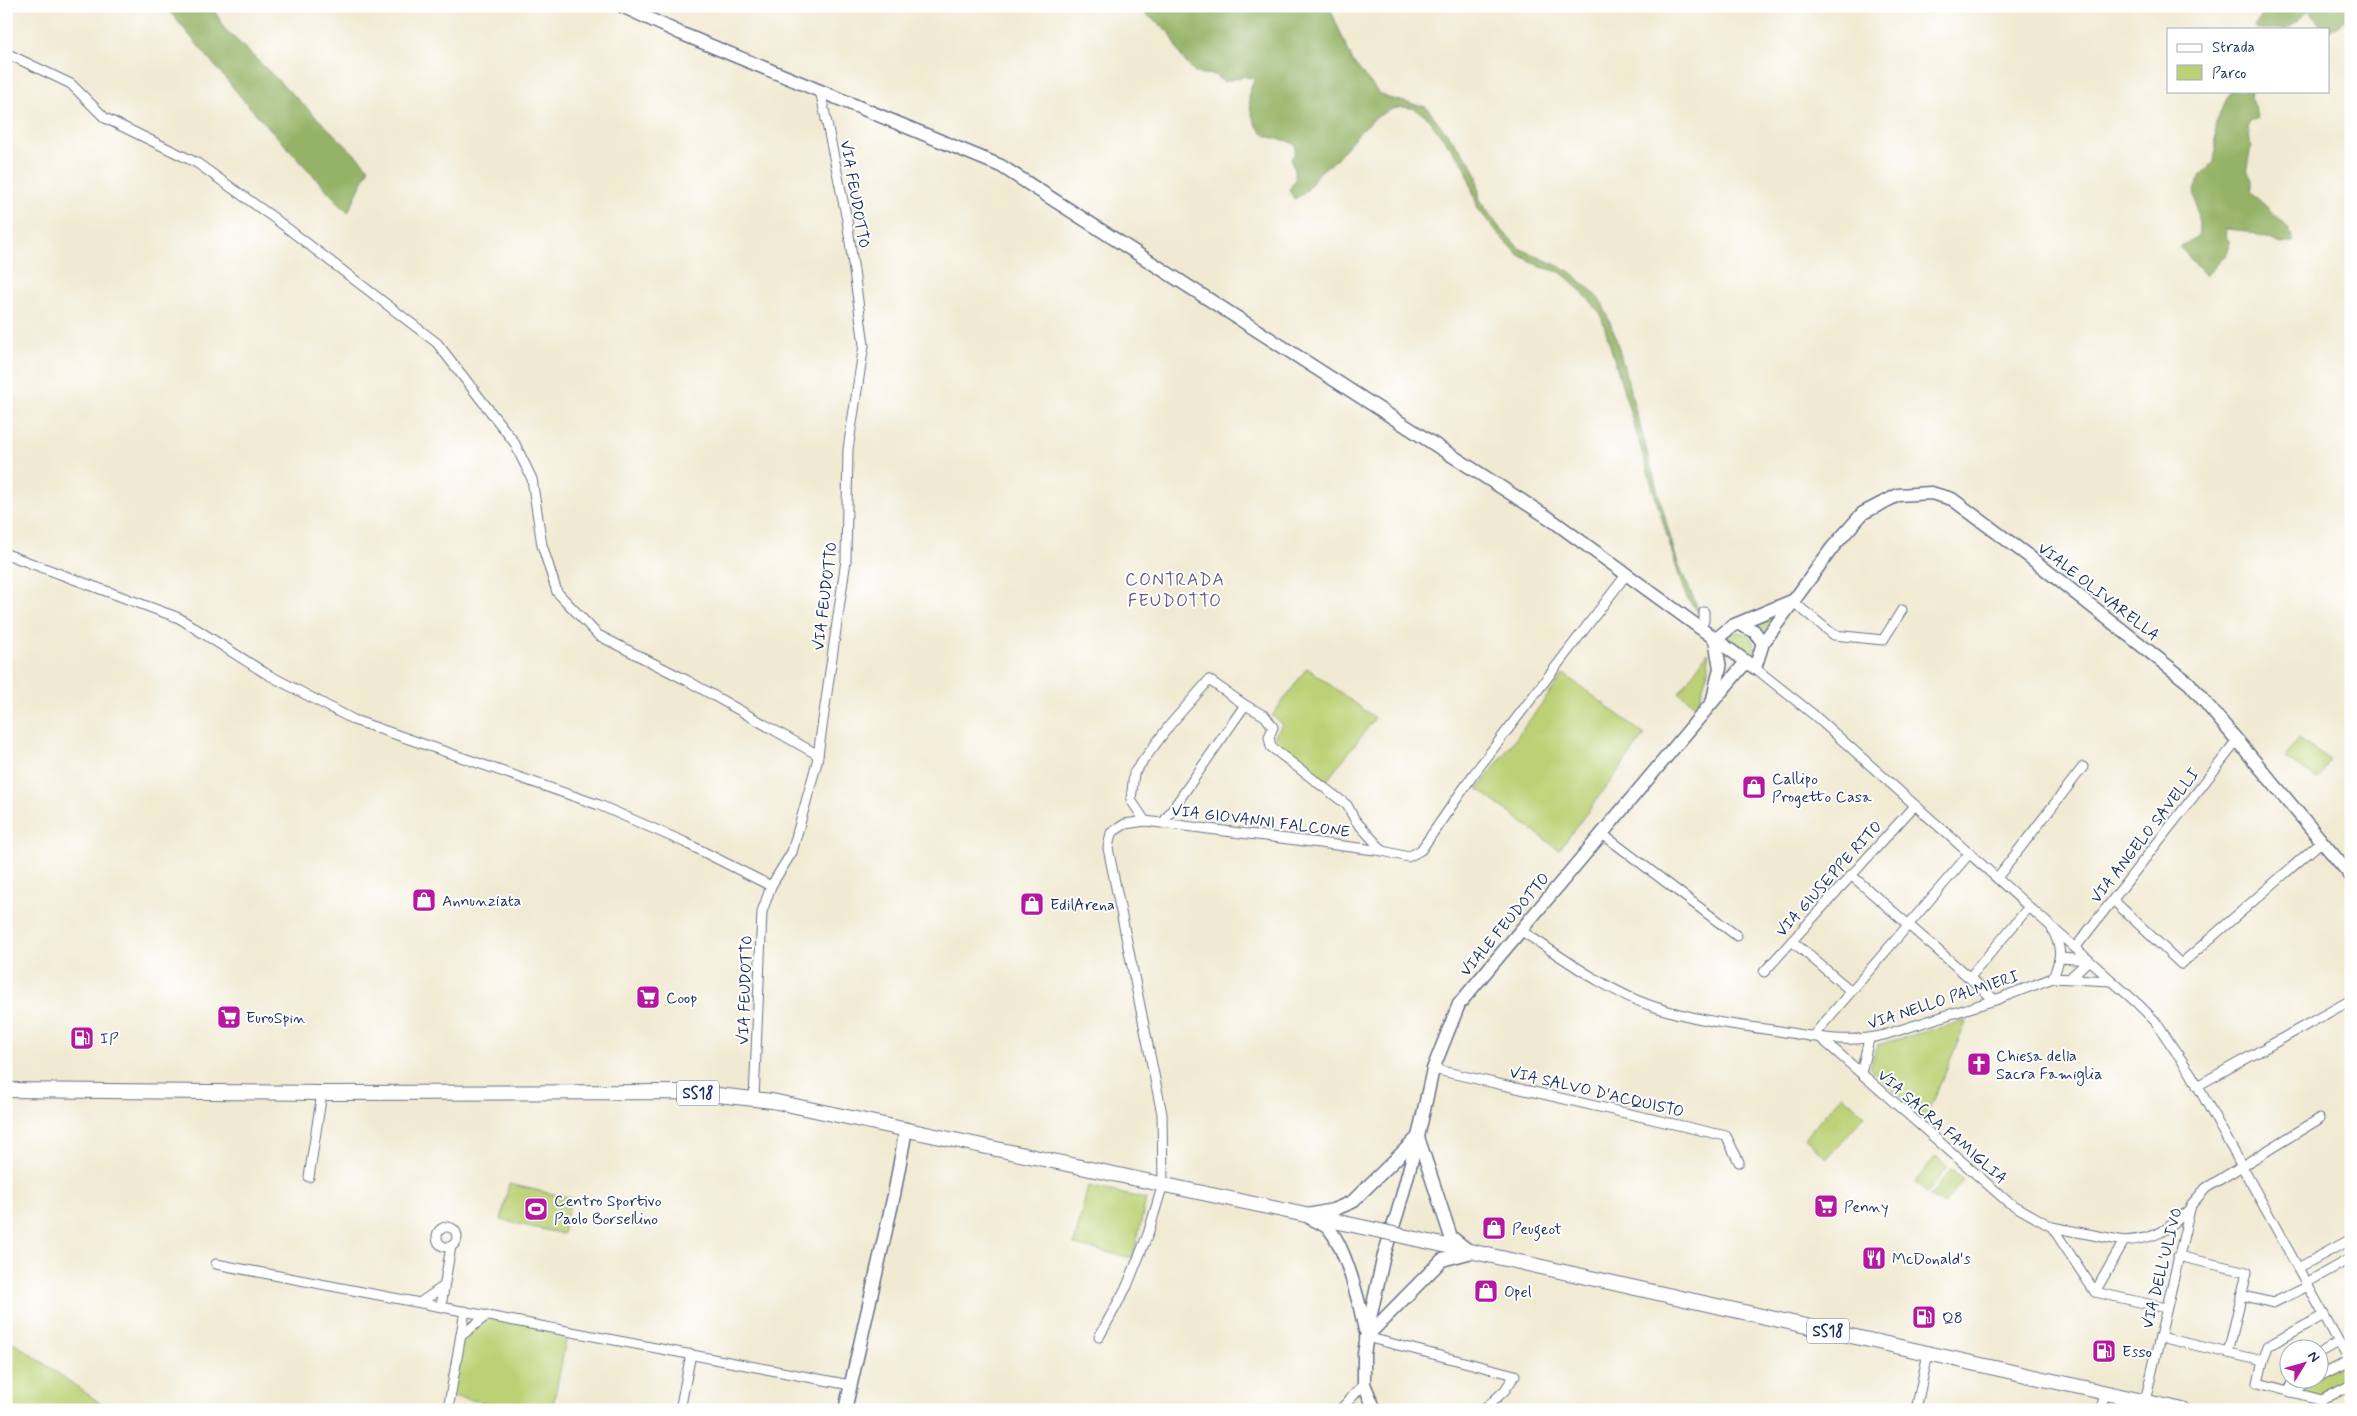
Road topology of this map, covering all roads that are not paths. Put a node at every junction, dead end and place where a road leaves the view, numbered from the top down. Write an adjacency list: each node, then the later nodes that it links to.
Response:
1 (622, 6): 3 (street)
2 (6, 53): 17 (street)
3 (820, 90): 5 (street); 17 (street, VIA FEUDOTTO)
4 (6, 554): 29 (street)
5 (1626, 575): 10 (street); 24 (street, VIA GIOVANNI FALCONE)
6 (1792, 601): 7 (street); 9 (street, VIALE OLIVARELLA); 12 (street, VIALE OLIVARELLA); 16 (street, VIALE OLIVARELLA)
7 (1902, 610)
8 (1704, 612): 10 (street)
9 (1739, 624): 11 (street, VIALE OLIVARELLA); 12 (street)
10 (1698, 628): 11 (street)
11 (1715, 640): 13 (street); 14 (street)
12 (1763, 643): 13 (street, VIALE OLIVARELLA)
13 (1745, 662): 14 (street, VIALE FEUDOTTO); 19 (street)
14 (1717, 695): 22 (street, VIALE FEUDOTTO)
15 (1245, 706): 20 (street); 21 (street); 24 (street)
16 (2237, 741): 23 (street, VIALE OLIVARELLA); 30 (street, VIA ANGELO SAVELLI)
17 (818, 755): 29 (street, VIA FEUDOTTO)
18 (2083, 767): 28 (street)
19 (1915, 805): 25 (street); 26 (street, VIA GIUSEPPE RITO)
20 (1145, 821): 21 (street, VIA GIOVANNI FALCONE); 63 (street, VIA GIOVANNI FALCONE)
21 (1163, 823): 24 (street, VIA GIOVANNI FALCONE)
22 (1601, 833): 34 (street, VIALE FEUDOTTO); 35 (street)
23 (2322, 841): 27 (street, VIALE OLIVARELLA); 30 (street)
24 (1383, 851)
25 (1970, 853): 28 (street); 32 (street)
26 (1851, 875): 32 (street); 36 (street, VIA GIUSEPPE RITO)
27 (2351, 876)
28 (1997, 878): 31 (street)
29 (771, 886): 56 (street, VIA FEUDOTTO)
30 (2113, 900): 37 (street, VIA ANGELO SAVELLI)
31 (2029, 907): 33 (street); 42 (street)
32 (1909, 924): 42 (street); 45 (street)
33 (2050, 925): 37 (street); 38 (street)
34 (1520, 930): 48 (street, VIA NELLO PALMIERI); 51 (street, VIALE FEUDOTTO)
35 (1737, 936)
36 (1792, 941): 40 (street, VIA GIUSEPPE RITO); 45 (street)
37 (2075, 948): 39 (street)
38 (2060, 958): 39 (street); 43 (street)
39 (2089, 960): 41 (street); 44 (street)
40 (1764, 972)
41 (2071, 977): 43 (street, VIA NELLO PALMIERI); 44 (street, VIA NELLO PALMIERI)
42 (1970, 978): 46 (street)
43 (2053, 978): 46 (street, VIA NELLO PALMIERI)
44 (2111, 981): 53 (street)
45 (1851, 991): 48 (street)
46 (1995, 1000): 50 (street, VIA NELLO PALMIERI)
47 (2351, 1000): 53 (street)
48 (1812, 1037): 49 (street, VIA NELLO PALMIERI)
49 (1822, 1038): 50 (street, VIA NELLO PALMIERI); 52 (street, VIA SACRA FAMIGLIA)
50 (1869, 1039): 52 (street)
51 (1433, 1069): 59 (street, VIALE FEUDOTTO); 60 (street, VIA SALVO D'ACQUISTO)
52 (1861, 1073): 66 (street, VIA SACRA FAMIGLIA)
53 (2197, 1086): 61 (street)
54 (6, 1090): 55 (main road, SS18)
55 (322, 1093): 56 (main road, SS18); 62 (street)
56 (754, 1099): 58 (main road, SS18)
57 (2319, 1119): 61 (street, VIA DELL'ULIVO)
58 (906, 1130): 63 (main road, SS18); 97 (street)
59 (1418, 1137): 65 (street); 70 (street); 87 (street, VIALE FEUDOTTO)
60 (1739, 1162)
61 (2241, 1166): 64 (street, VIA DELL'ULIVO); 74 (street)
62 (309, 1177)
63 (1164, 1184): 65 (main road, SS18); 86 (street, VIA GIOVANNI FALCONE)
64 (2190, 1209): 68 (street, VIA SACRA FAMIGLIA); 71 (street, VIA DELL'ULIVO)
65 (1305, 1215): 70 (main road, SS18, bridge); 87 (street)
66 (2052, 1226): 68 (street, VIA SACRA FAMIGLIA); 77 (street, VIA SACRA FAMIGLIA)
67 (2351, 1239): 74 (street)
68 (2124, 1241): 77 (street)
69 (451, 1246): 76 (street)
70 (1472, 1252): 87 (street); 92 (main road, SS18)
71 (2178, 1256): 78 (street); 81 (street, VIA DELL'ULIVO)
72 (2351, 1258): 75 (street)
73 (216, 1264): 79 (street)
74 (2298, 1268): 75 (street)
75 (2307, 1284): 78 (street); 84 (street)
76 (444, 1286): 79 (street); 80 (street)
77 (2095, 1292): 81 (street)
78 (2242, 1295): 91 (street)
79 (420, 1302): 80 (street)
80 (441, 1306): 82 (street)
81 (2166, 1308): 88 (street, VIA DELL'ULIVO)
82 (465, 1311): 83 (street); 85 (street)
83 (487, 1315): 85 (street); 93 (street)
84 (2324, 1315): 89 (street); 94 (street)
85 (460, 1336): 105 (street)
86 (1099, 1337)
87 (1366, 1337): 98 (street); 110 (street)
88 (2160, 1337): 91 (street); 104 (street, VIA DELL'ULIVO)
89 (2338, 1342): 90 (street); 95 (street)
90 (2330, 1347)
91 (2228, 1352): 94 (street)
92 (1928, 1353): 103 (main road, SS18); 111 (street)
93 (691, 1354): 97 (street); 106 (street)
94 (2263, 1361): 102 (street)
95 (2350, 1362): 96 (street)
96 (2330, 1371)
97 (850, 1384): 107 (street)
98 (1364, 1384): 108 (street); 109 (street)
99 (2351, 1385): 102 (street)
100 (2291, 1388): 102 (street)
101 (2298, 1388): 102 (street)
102 (2291, 1392)
103 (2105, 1393): 104 (main road, SS18); 112 (street)
104 (2145, 1401): 113 (main road, SS18)
105 (448, 1410)
106 (680, 1410)
107 (845, 1410)
108 (1340, 1410)
109 (1375, 1410)
110 (1484, 1410)
111 (1916, 1410)
112 (2102, 1410)
113 (2183, 1410)

